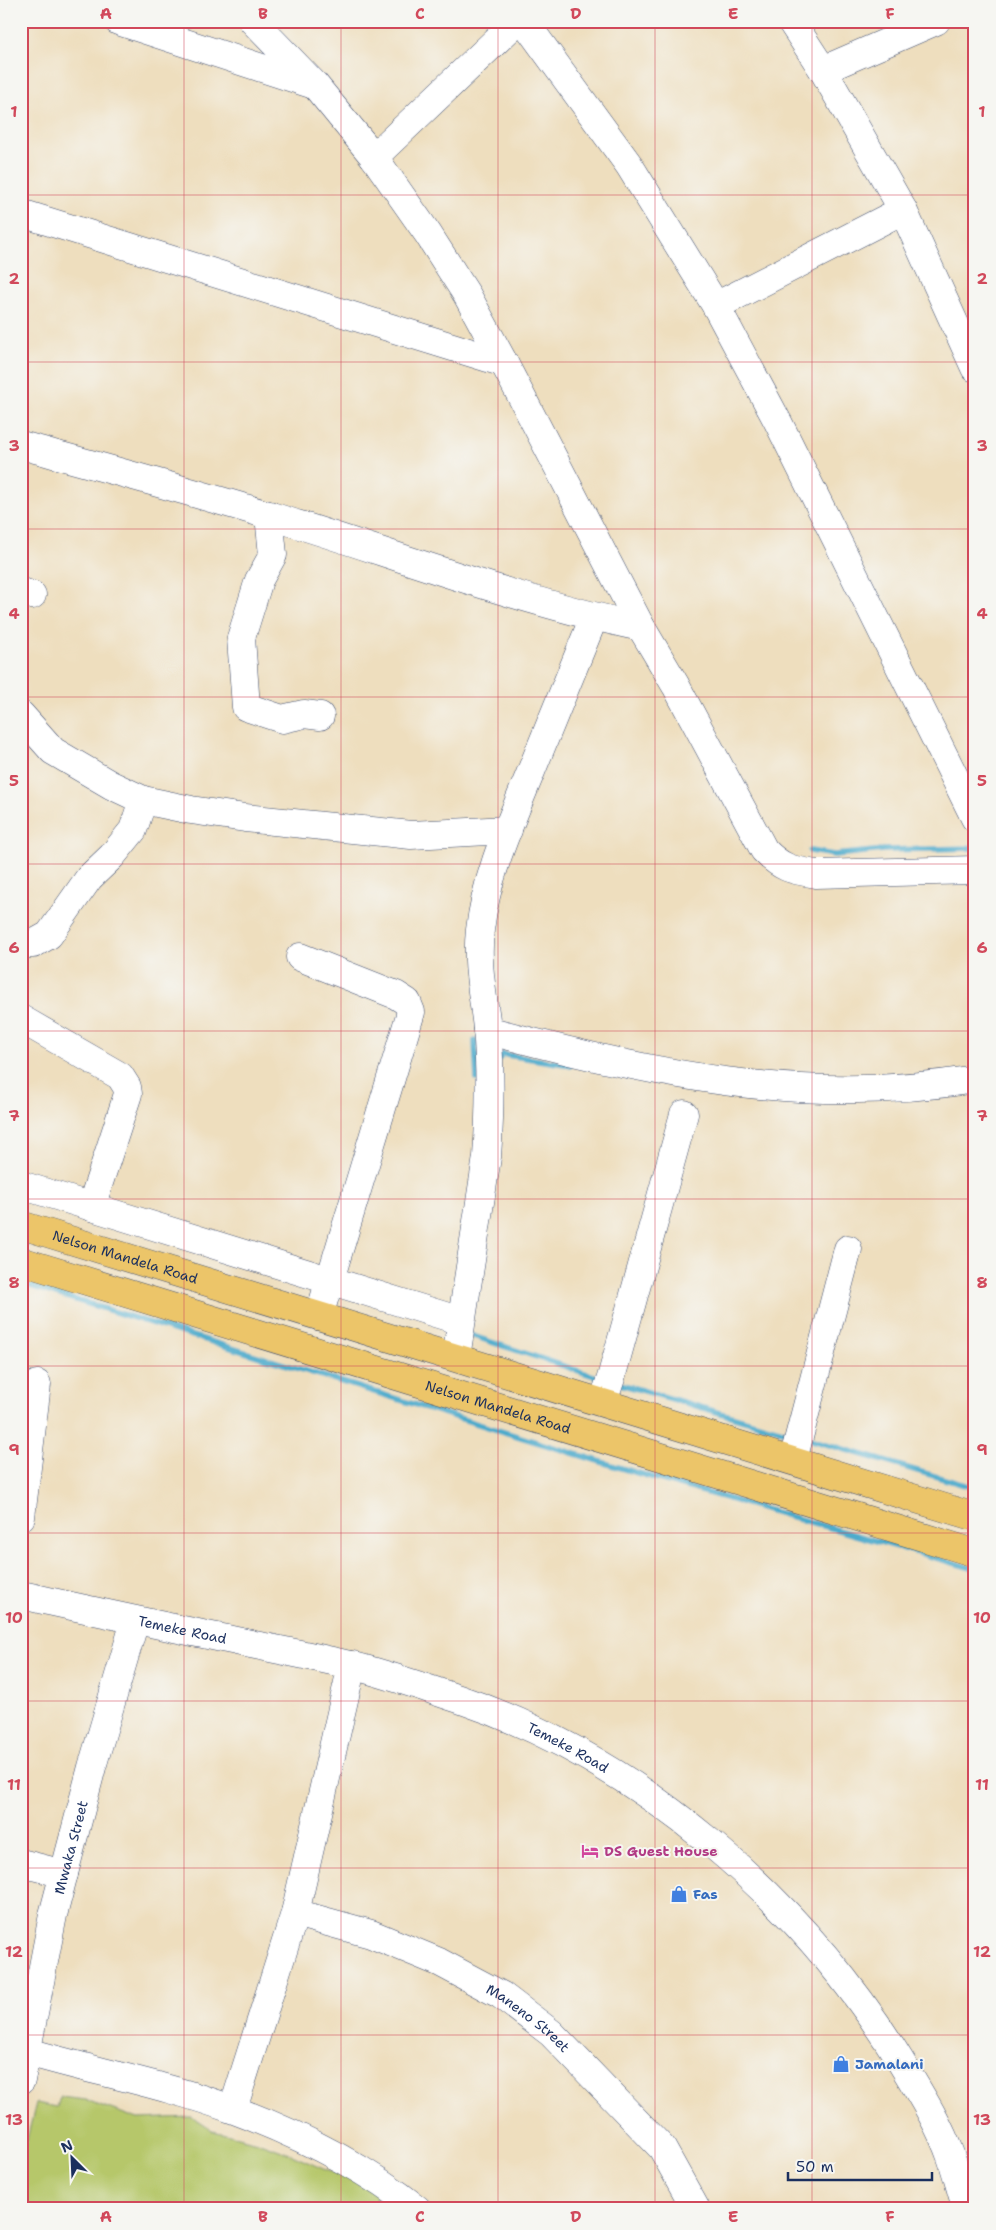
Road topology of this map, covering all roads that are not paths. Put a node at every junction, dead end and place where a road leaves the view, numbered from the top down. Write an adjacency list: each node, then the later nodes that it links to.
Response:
1 (118, 21): 8 (street)
2 (253, 21): 8 (street)
3 (518, 21): 9 (street)
4 (524, 21): 12 (street)
5 (791, 21): 7 (street)
6 (936, 21): 7 (street)
7 (823, 70): 10 (street)
8 (315, 85): 9 (street)
9 (374, 157): 13 (street)
10 (903, 210): 12 (street); 14 (street)
11 (21, 213): 13 (street)
12 (716, 306): 22 (street)
13 (504, 362): 18 (street)
14 (975, 368)
15 (21, 445): 16 (street)
16 (268, 515): 17 (street); 20 (street)
17 (594, 617): 18 (street); 23 (street)
18 (640, 627): 24 (street)
19 (21, 715): 21 (street)
20 (320, 716)
21 (143, 800): 23 (street); 25 (street)
22 (975, 818)
23 (508, 830): 28 (street)
24 (975, 870)
25 (21, 944)
26 (300, 957): 36 (street)
27 (21, 1019): 32 (street)
28 (487, 1030): 29 (street); 38 (street)
29 (975, 1079)
30 (684, 1114): 41 (street)
31 (21, 1185): 32 (street)
32 (91, 1207): 36 (street)
33 (21, 1225): 37 (main road, Nelson Mandela Road)
34 (848, 1249): 42 (street)
35 (21, 1261): 45 (main road, Nelson Mandela Road)
36 (331, 1281): 37 (street); 38 (street)
37 (319, 1316): 39 (main road, Nelson Mandela Road)
38 (461, 1321): 39 (street)
39 (456, 1357): 41 (main road, Nelson Mandela Road)
40 (37, 1384): 44 (street)
41 (603, 1402): 42 (main road, Nelson Mandela Road)
42 (793, 1460): 43 (main road, Nelson Mandela Road)
43 (975, 1516)
44 (21, 1517)
45 (975, 1553)
46 (21, 1595): 47 (street, Temeke Road)
47 (135, 1621): 48 (street, Temeke Road); 50 (street, Mwaka Street)
48 (352, 1665): 51 (street); 55 (street, Temeke Road)
49 (21, 1863): 50 (street)
50 (64, 1874): 52 (street, Mwaka Street)
51 (295, 1914): 54 (street); 58 (street, Maneno Street)
52 (24, 2051): 53 (street, Mwaka Street); 54 (street)
53 (21, 2080)
54 (233, 2109): 57 (street)
55 (951, 2156): 56 (street); 59 (street)
56 (975, 2179)
57 (417, 2209)
58 (696, 2209)
59 (967, 2209)

